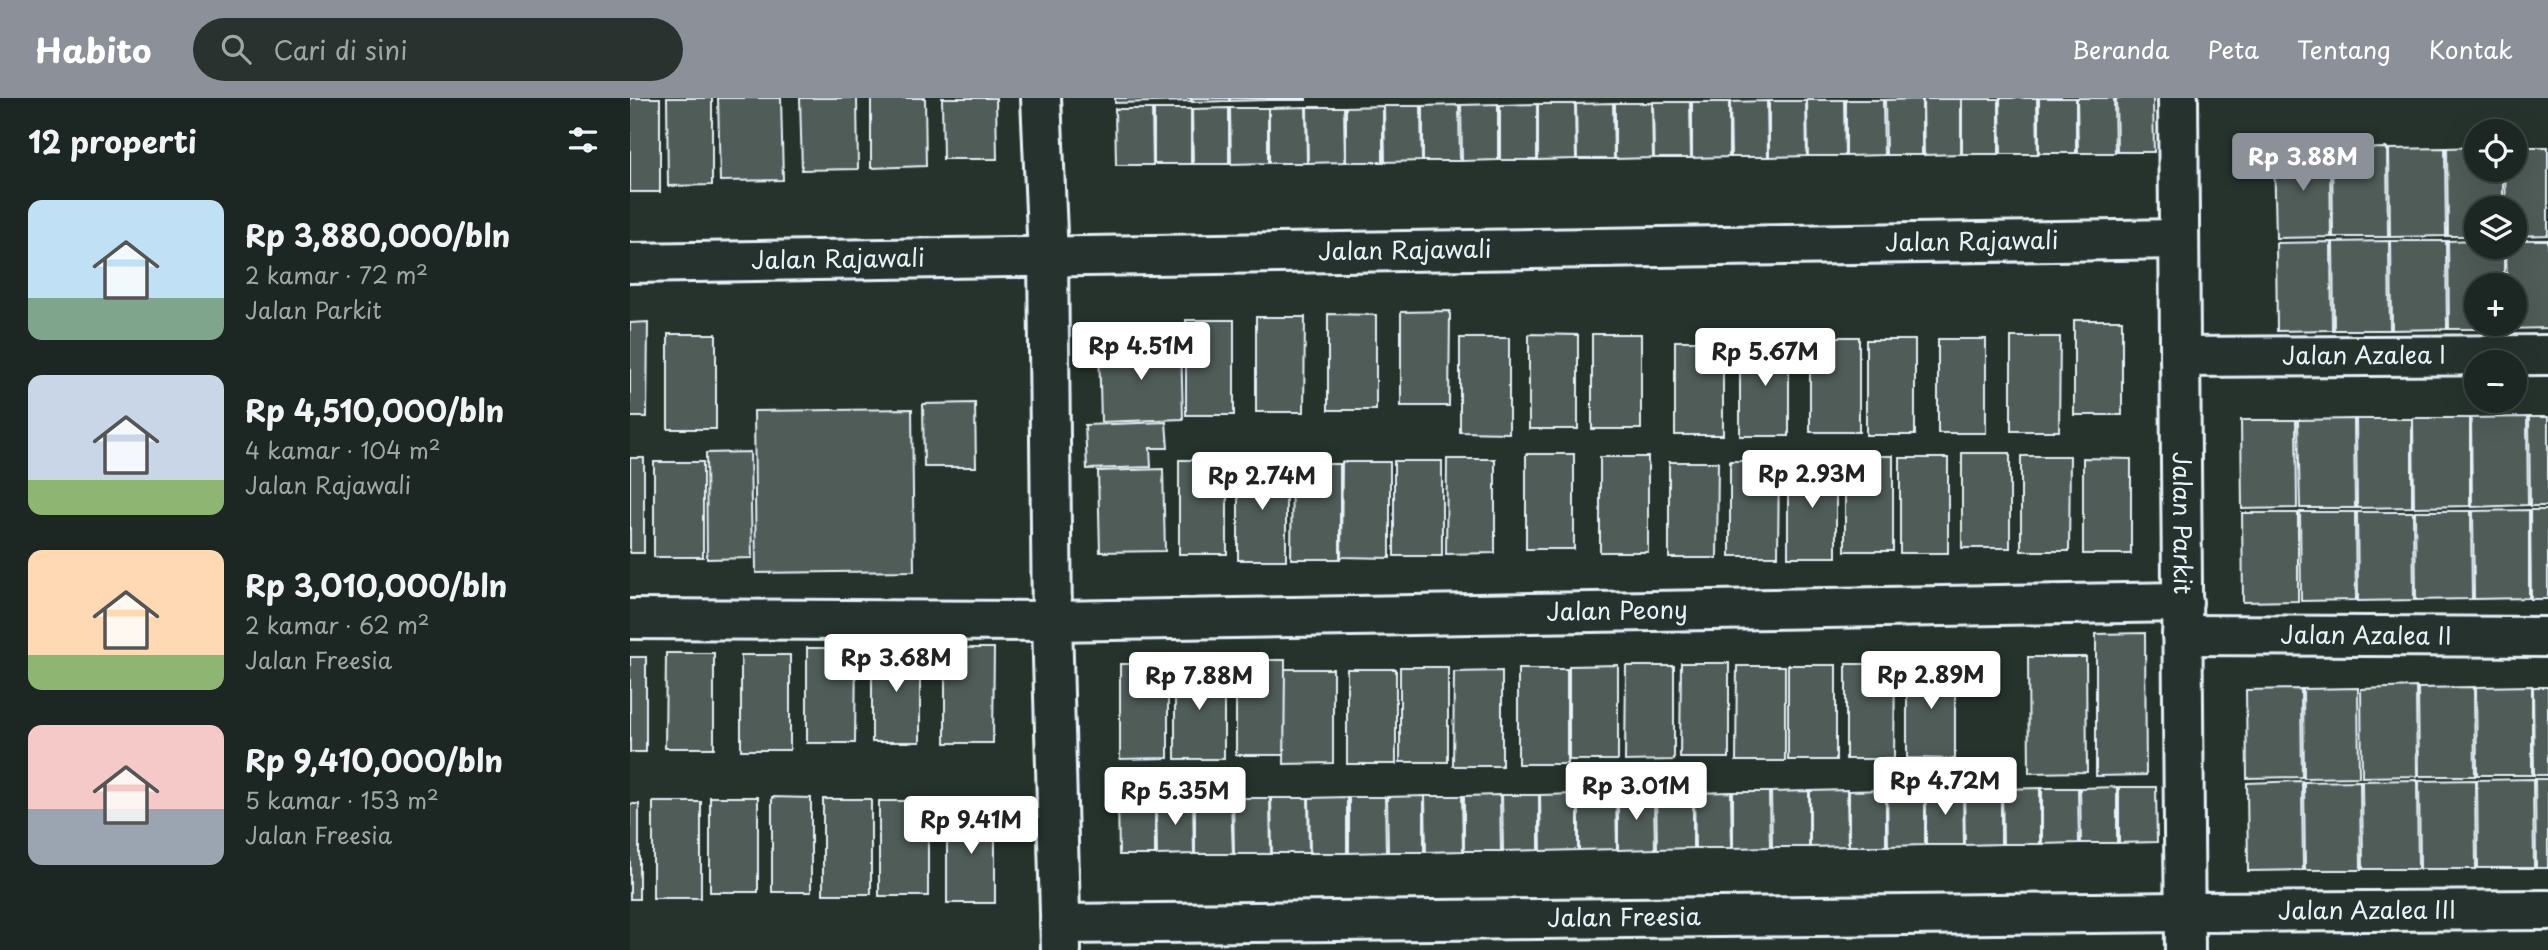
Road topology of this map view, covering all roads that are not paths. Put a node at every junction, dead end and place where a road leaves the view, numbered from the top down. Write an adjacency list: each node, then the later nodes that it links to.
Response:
1 (1041, 98): 4 (street)
2 (2178, 98): 3 (street, Jalan Parkit)
3 (2179, 239): 4 (street, Jalan Rajawali); 7 (street, Jalan Parkit)
4 (1048, 256): 5 (street, Jalan Rajawali); 10 (street)
5 (630, 263)
6 (2548, 355): 7 (street, Jalan Azalea I)
7 (2180, 357): 9 (street, Jalan Parkit)
8 (630, 619): 10 (street, Jalan Peony)
9 (2183, 619): 10 (street, Jalan Peony); 11 (street, Jalan Azalea II); 13 (street, Jalan Parkit)
10 (1052, 621): 14 (street)
11 (2548, 637)
12 (2548, 910): 13 (street, Jalan Azalea III)
13 (2185, 912): 14 (street, Jalan Freesia); 15 (street, Jalan Parkit)
14 (1061, 937)
15 (2185, 950)

